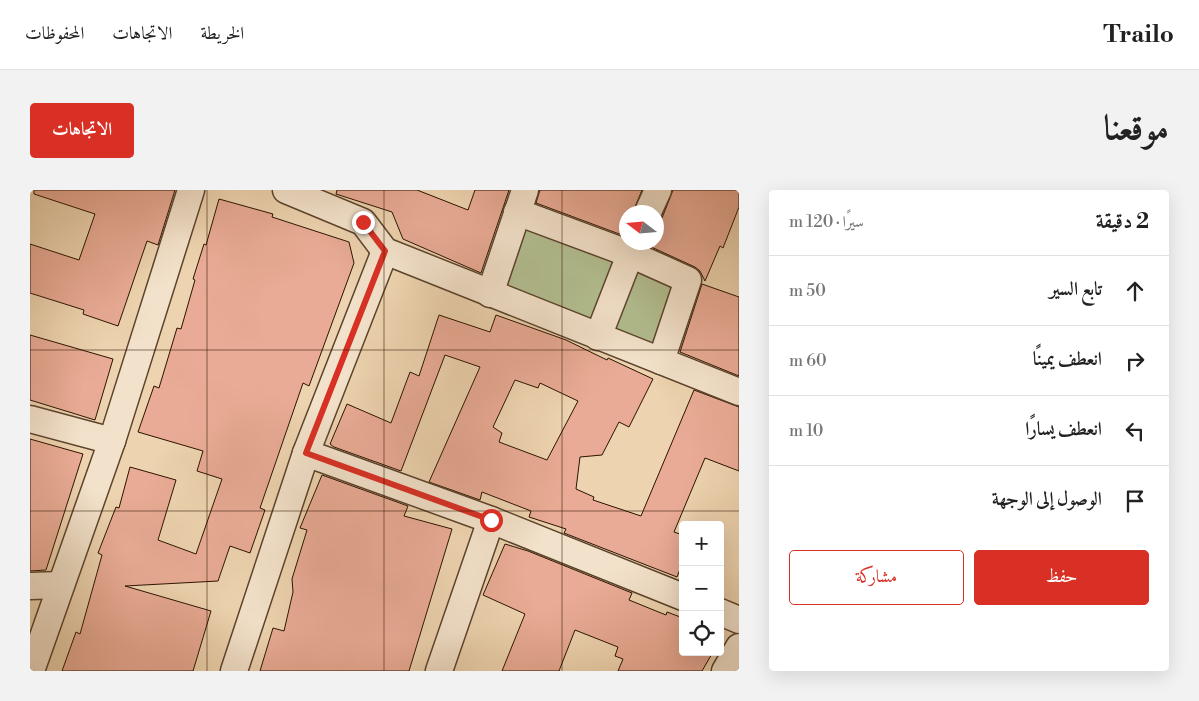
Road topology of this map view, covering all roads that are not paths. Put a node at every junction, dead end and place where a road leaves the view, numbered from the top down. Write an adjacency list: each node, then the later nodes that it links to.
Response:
1 (191, 190): 15 (street)
2 (286, 190): 9 (street)
3 (658, 190): 5 (street)
4 (521, 201): 6 (street); 10 (street)
5 (651, 205)
6 (619, 242)
7 (632, 250): 11 (street)
8 (636, 250): 12 (street)
9 (385, 251): 10 (street); 16 (street)
10 (490, 294): 11 (street)
11 (598, 337): 12 (street)
12 (661, 361): 13 (street)
13 (739, 392)
14 (30, 419): 15 (street)
15 (112, 441): 18 (street)
16 (306, 453): 17 (street); 25 (street)
17 (491, 520): 20 (street); 26 (street)
18 (61, 585): 19 (street); 24 (street)
19 (30, 586)
20 (679, 595)
21 (724, 614): 22 (street)
22 (739, 620)
23 (739, 647): 27 (street)
24 (31, 671)
25 (234, 671)
26 (439, 671)
27 (725, 671)

